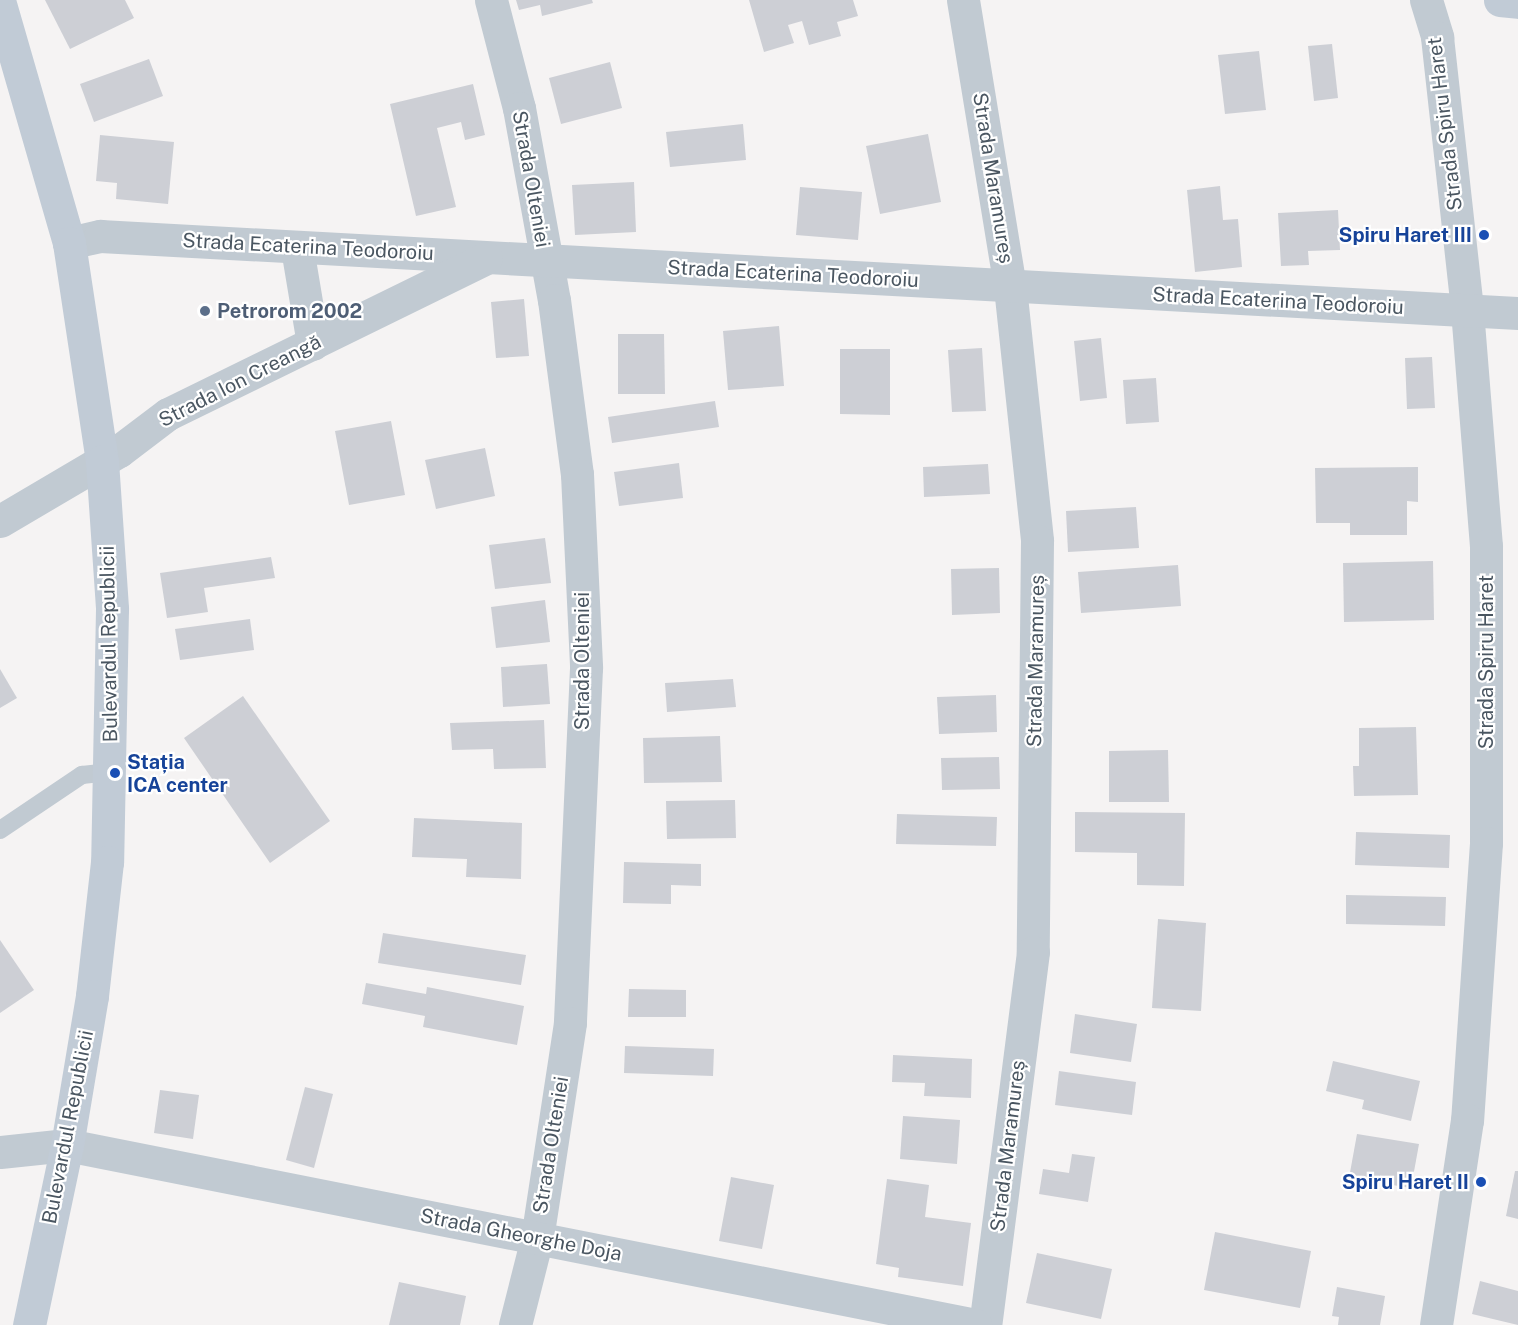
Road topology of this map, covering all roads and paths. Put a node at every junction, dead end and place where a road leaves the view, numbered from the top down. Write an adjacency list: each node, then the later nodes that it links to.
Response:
1 (491, 0): 10 (street, Strada Olteniei)
2 (963, 0): 11 (street, Strada Maramureș)
3 (1426, 0): 12 (street, Strada Spiru Haret)
4 (1500, 0): 5 (main road)
5 (1518, 2)
6 (0, 4): 7 (main road, Bulevardul Republicii)
7 (69, 243): 8 (street, Strada Ecaterina Teodoroiu); 15 (main road, Bulevardul Republicii)
8 (297, 248): 9 (street, Strada Ecaterina Teodoroiu); 14 (street)
9 (488, 257): 10 (street, Strada Ecaterina Teodoroiu); 14 (street, Strada Ion Creangă)
10 (545, 259): 11 (street, Strada Ecaterina Teodoroiu); 21 (street, Strada Olteniei)
11 (1010, 287): 12 (street, Strada Ecaterina Teodoroiu); 25 (street, Strada Maramureș)
12 (1467, 310): 13 (street, Strada Ecaterina Teodoroiu); 26 (street, Strada Spiru Haret)
13 (1518, 314)
14 (313, 344): 15 (street, Strada Ion Creangă)
15 (102, 460): 16 (street, Strada Ion Creangă); 17 (main road, Bulevardul Republicii)
16 (0, 521)
17 (110, 772): 18 (lane); 19 (main road, Bulevardul Republicii)
18 (0, 830)
19 (67, 1145): 20 (street, Strada Gheorghe Doja); 21 (street, Strada Gheorghe Doja); 22 (main road, Bulevardul Republicii)
20 (0, 1152)
21 (537, 1238): 23 (street, Strada Olteniei); 24 (street, Strada Gheorghe Doja)
22 (29, 1325)
23 (515, 1325)
24 (975, 1325)
25 (985, 1325)
26 (1436, 1325)

